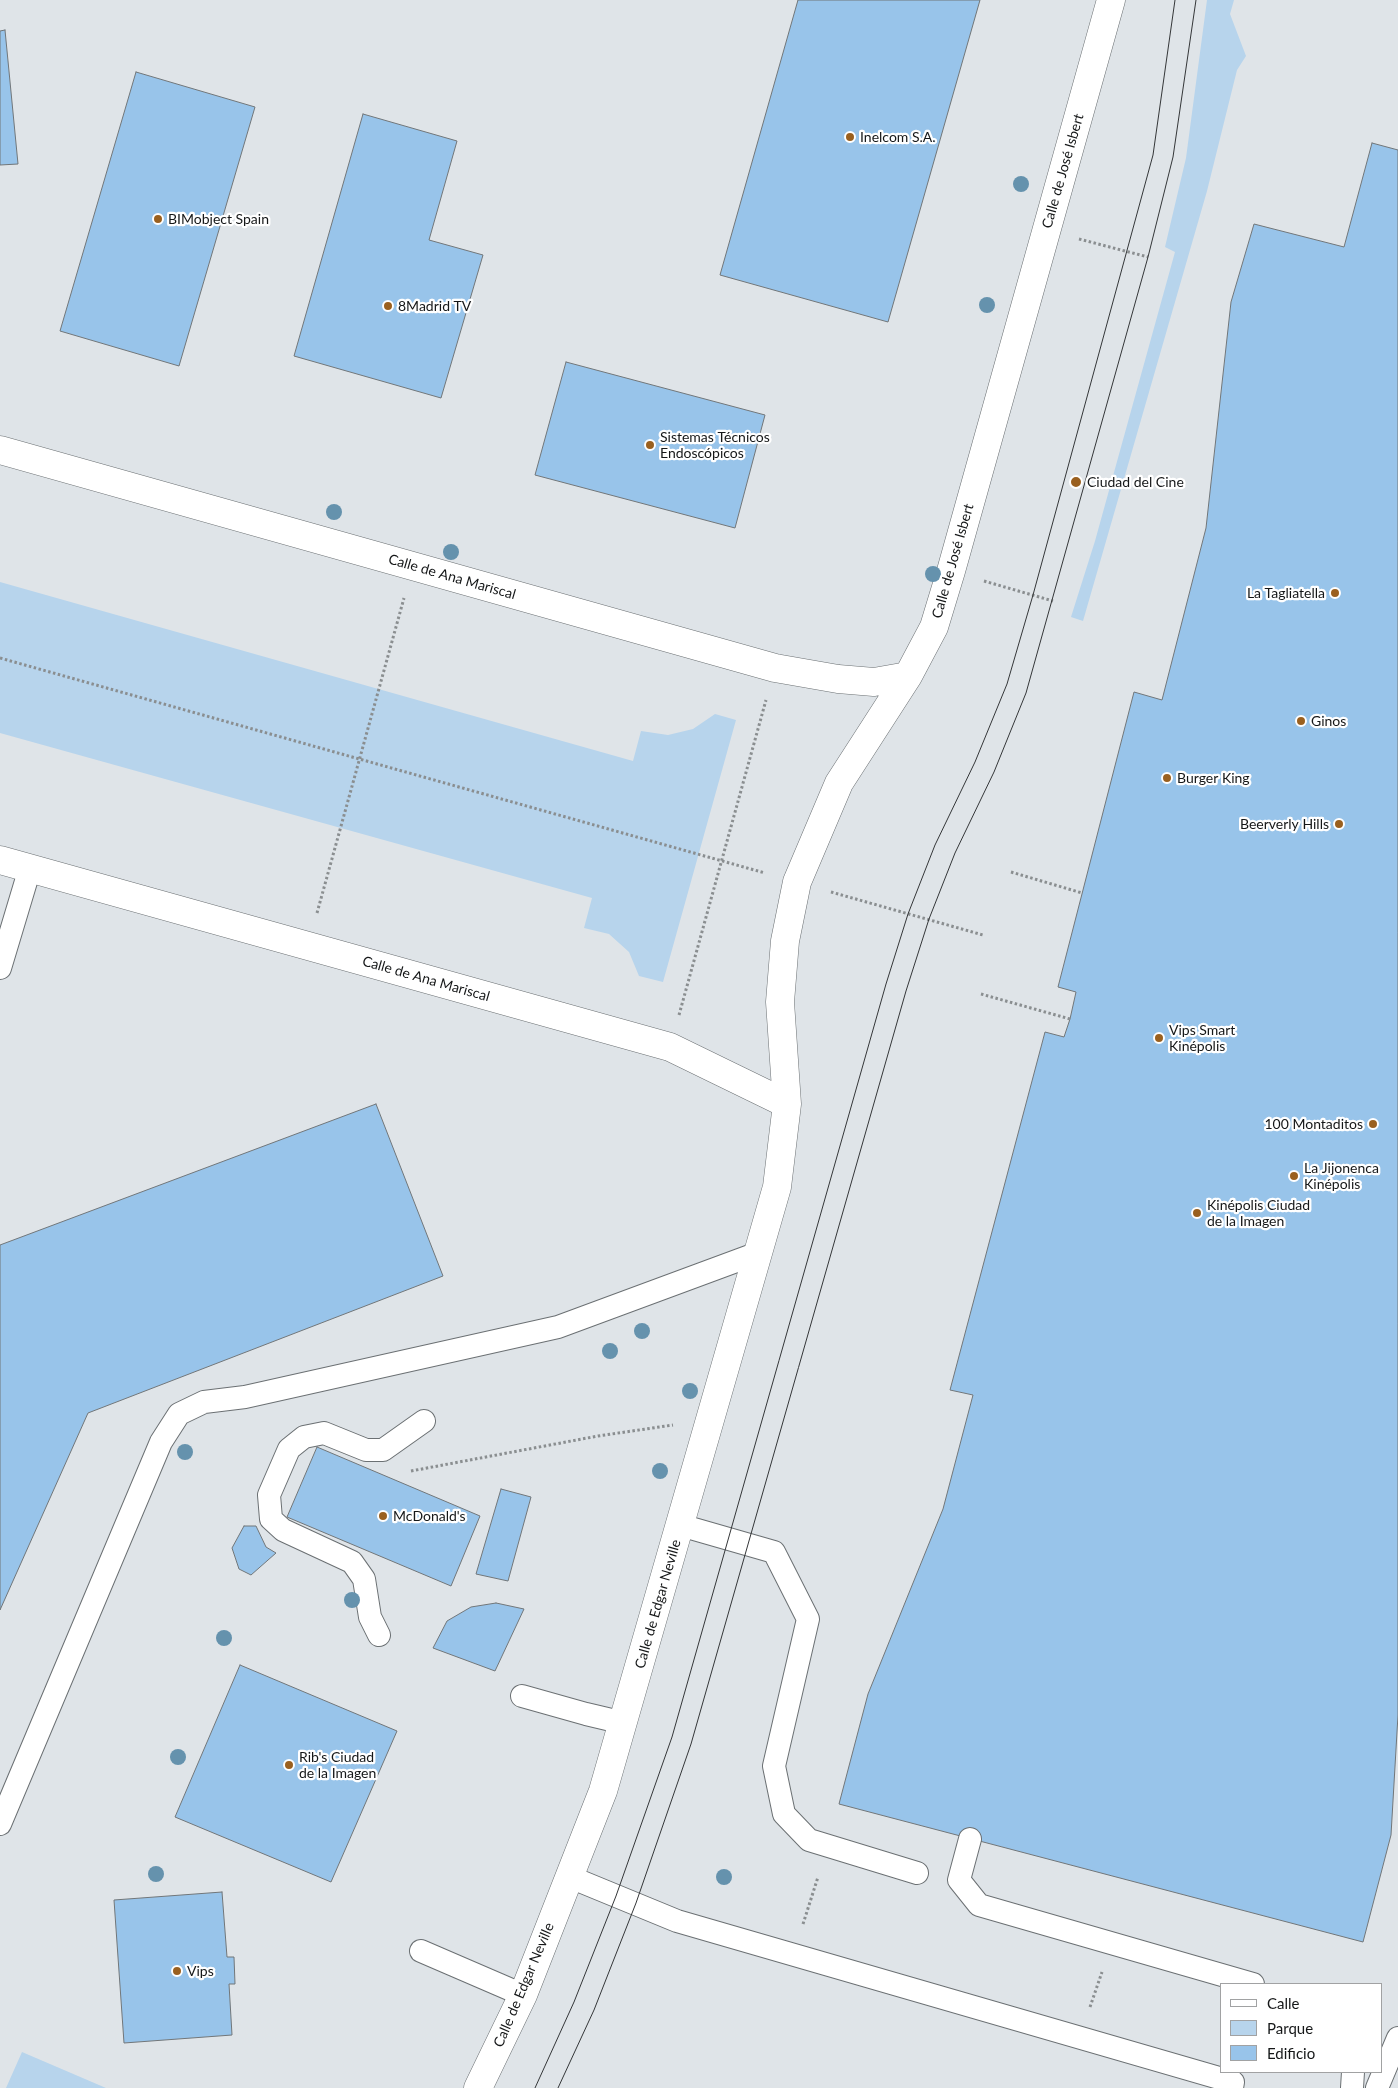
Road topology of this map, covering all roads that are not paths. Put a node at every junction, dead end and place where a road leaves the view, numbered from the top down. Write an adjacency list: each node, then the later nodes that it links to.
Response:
1 (1111, 0): 3 (street, Calle de José Isbert)
2 (0, 450): 3 (street, Calle de Ana Mariscal)
3 (908, 676): 7 (street, Calle de José Isbert)
4 (0, 860): 5 (street, Calle de Ana Mariscal)
5 (30, 868): 6 (lane); 7 (street, Calle de Ana Mariscal)
6 (0, 968)
7 (787, 1104): 8 (street, Calle de Edgar Neville)
8 (758, 1253): 10 (street, Calle de Edgar Neville); 14 (lane)
9 (424, 1420): 11 (lane)
10 (680, 1525): 13 (street, Calle de Edgar Neville); 16 (lane)
11 (379, 1635)
12 (522, 1696): 13 (lane)
13 (624, 1723): 17 (street, Calle de Edgar Neville)
14 (0, 1824)
15 (970, 1839): 19 (lane)
16 (917, 1873)
17 (570, 1877): 20 (street, Calle de Edgar Neville); 24 (lane)
18 (421, 1951): 20 (lane)
19 (1250, 1983)
20 (523, 1994): 23 (street, Calle de Edgar Neville)
21 (1398, 2038): 26 (lane)
22 (1353, 2073): 25 (lane)
23 (478, 2088)
24 (1232, 2088)
25 (1352, 2088)
26 (1377, 2088)

